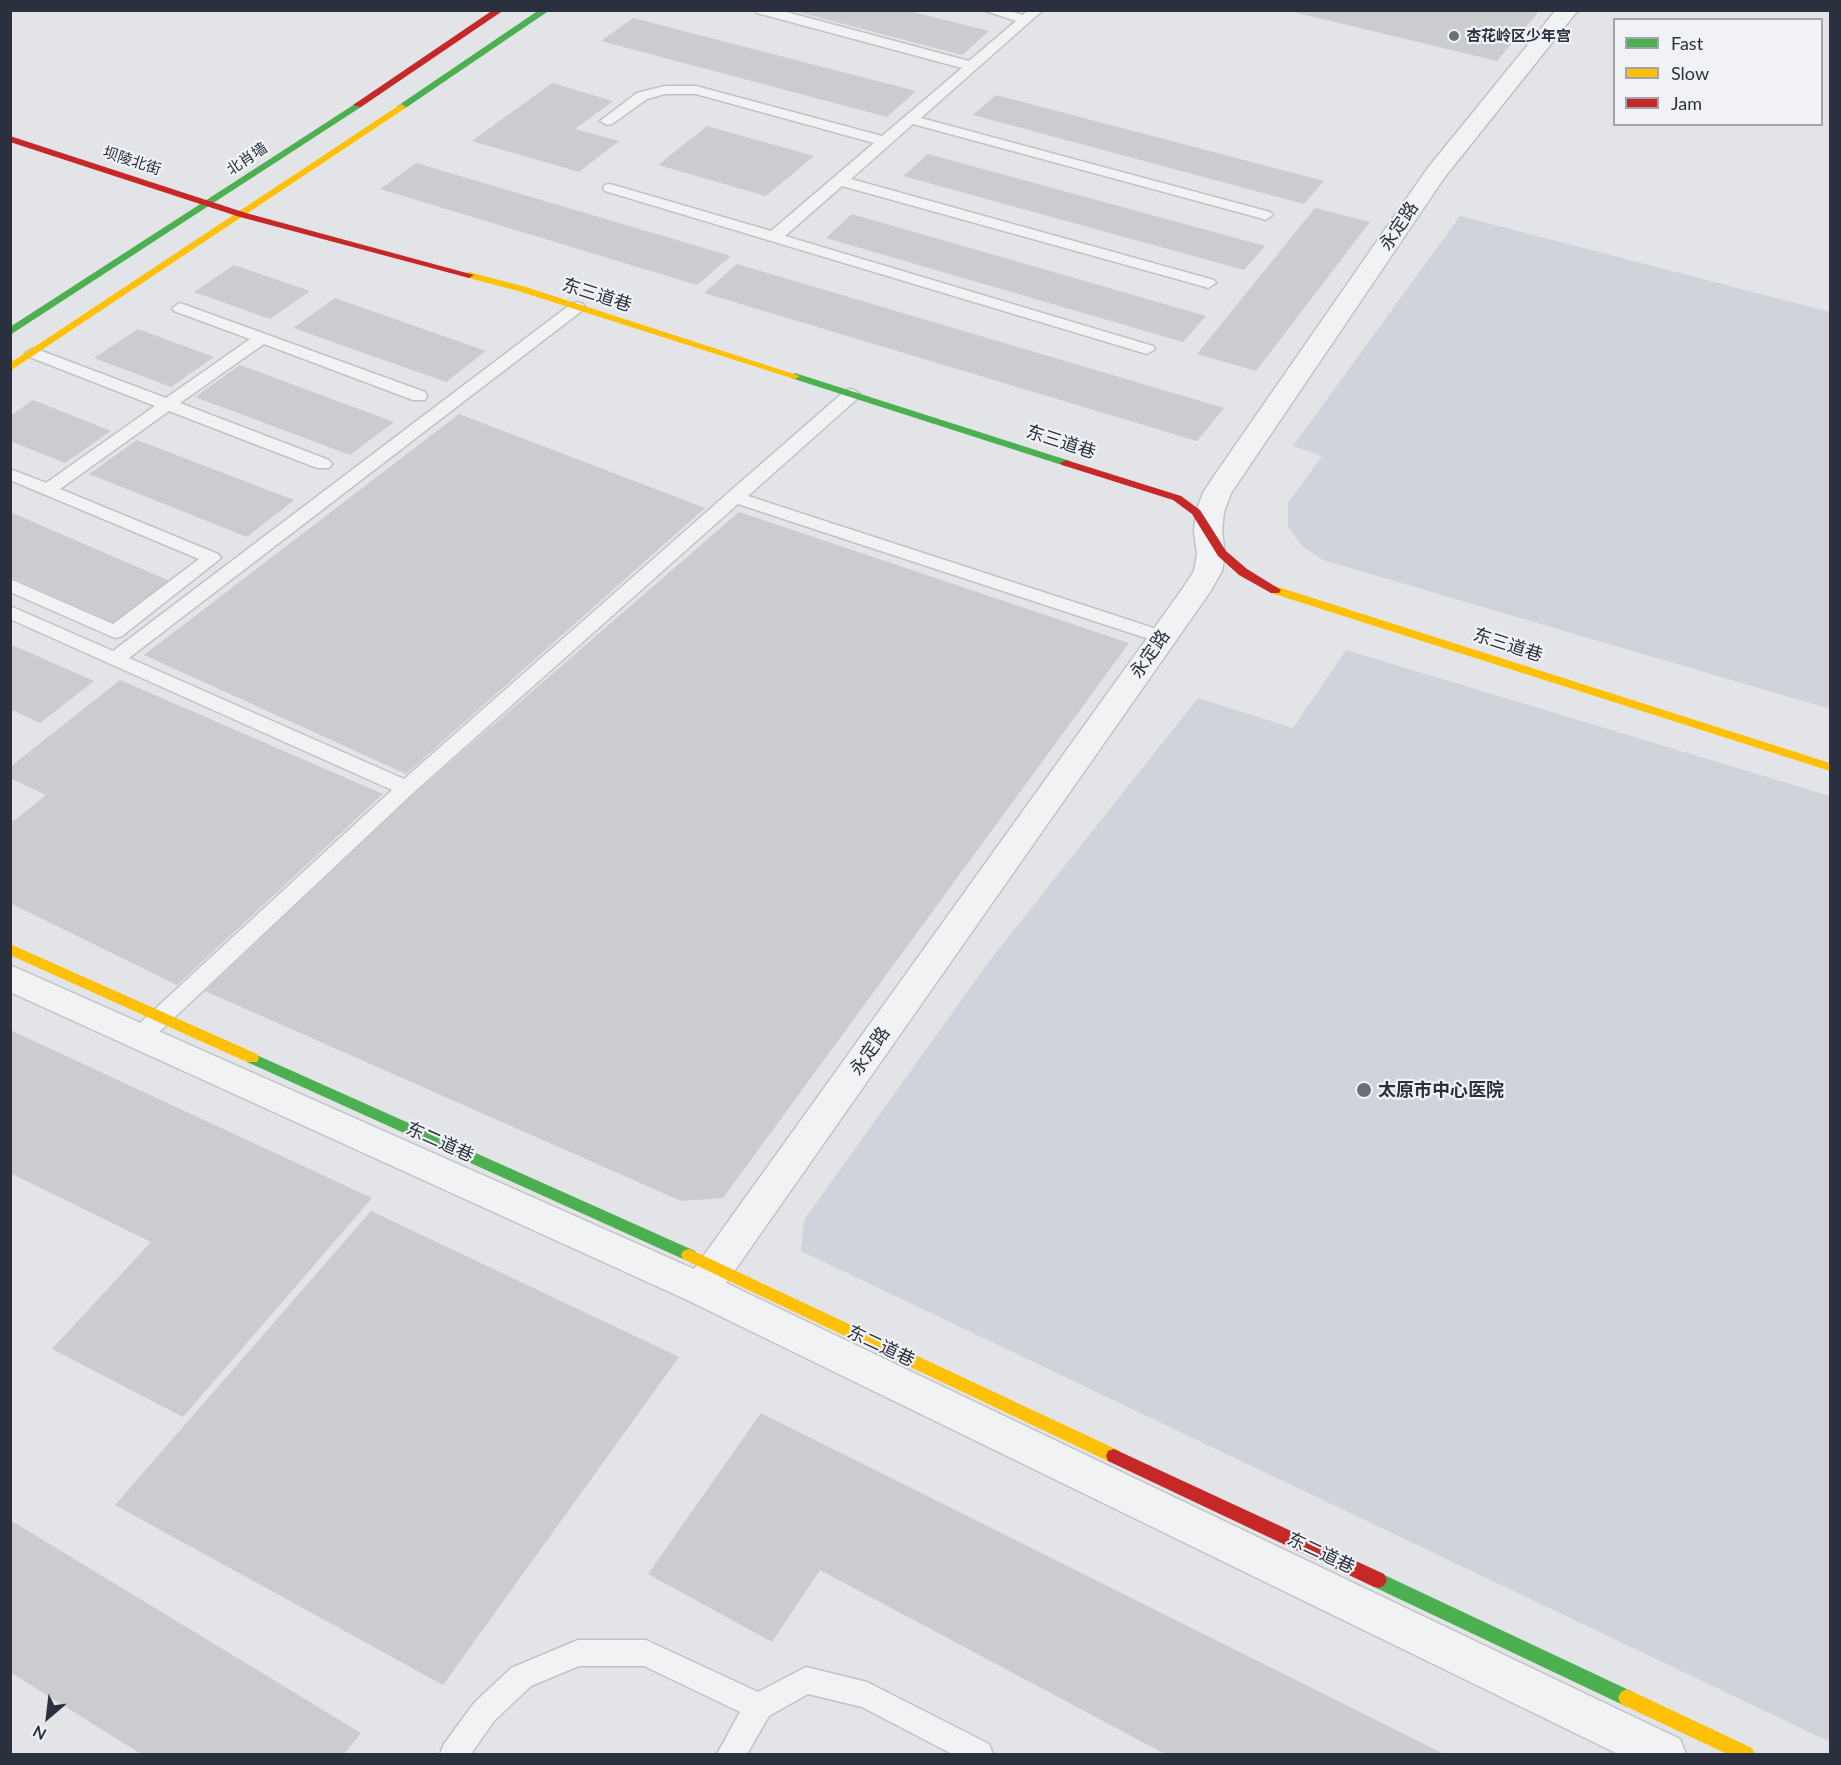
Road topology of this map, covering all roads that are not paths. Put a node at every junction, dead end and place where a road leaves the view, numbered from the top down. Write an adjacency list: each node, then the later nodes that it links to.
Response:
1 (500, 10): 14 (street, 北肖墙)
2 (546, 10): 15 (street)
3 (762, 10): 7 (lane)
4 (989, 10): 6 (lane)
5 (1568, 10): 33 (street, 永定路)
6 (1031, 15): 7 (lane)
7 (972, 66): 8 (lane)
8 (910, 119): 11 (lane); 16 (lane)
9 (607, 120): 11 (lane)
10 (10, 139): 14 (street, 坝陵北街)
11 (884, 141): 12 (lane)
12 (839, 180): 17 (lane); 18 (lane)
13 (610, 188): 17 (lane)
14 (209, 204): 15 (street, 坝陵北街); 21 (street, 北肖墙)
15 (243, 214): 19 (street, 东三道巷); 24 (street)
16 (1265, 215)
17 (774, 237): 23 (lane)
18 (1208, 283)
19 (577, 307): 26 (street, 东三道巷); 37 (lane)
20 (180, 308): 22 (lane)
21 (10, 332)
22 (262, 338): 27 (lane); 28 (lane)
23 (1147, 349)
24 (33, 353): 25 (street); 28 (lane)
25 (10, 368)
26 (852, 394): 32 (lane); 33 (street, 东三道巷)
27 (419, 396)
28 (168, 405): 29 (lane); 31 (lane)
29 (323, 464)
30 (10, 474): 31 (lane)
31 (48, 489): 34 (lane)
32 (734, 497): 36 (lane); 39 (lane)
33 (1208, 531): 36 (street, 永定路); 38 (street, 东三道巷)
34 (10, 585)
35 (10, 612): 37 (lane)
36 (1162, 638): 43 (street, 永定路)
37 (116, 658): 39 (lane)
38 (1830, 767)
39 (406, 788): 42 (lane)
40 (10, 949): 42 (street, 东二道巷)
41 (10, 977): 42 (street, 东二道巷)
42 (151, 1026): 43 (street, 东二道巷)
43 (709, 1279): 48 (street, 东二道巷); 49 (street, 东二道巷)
44 (759, 1707): 45 (lane); 46 (lane); 47 (lane)
45 (454, 1755)
46 (731, 1755)
47 (979, 1755)
48 (1664, 1755)
49 (1746, 1755)

